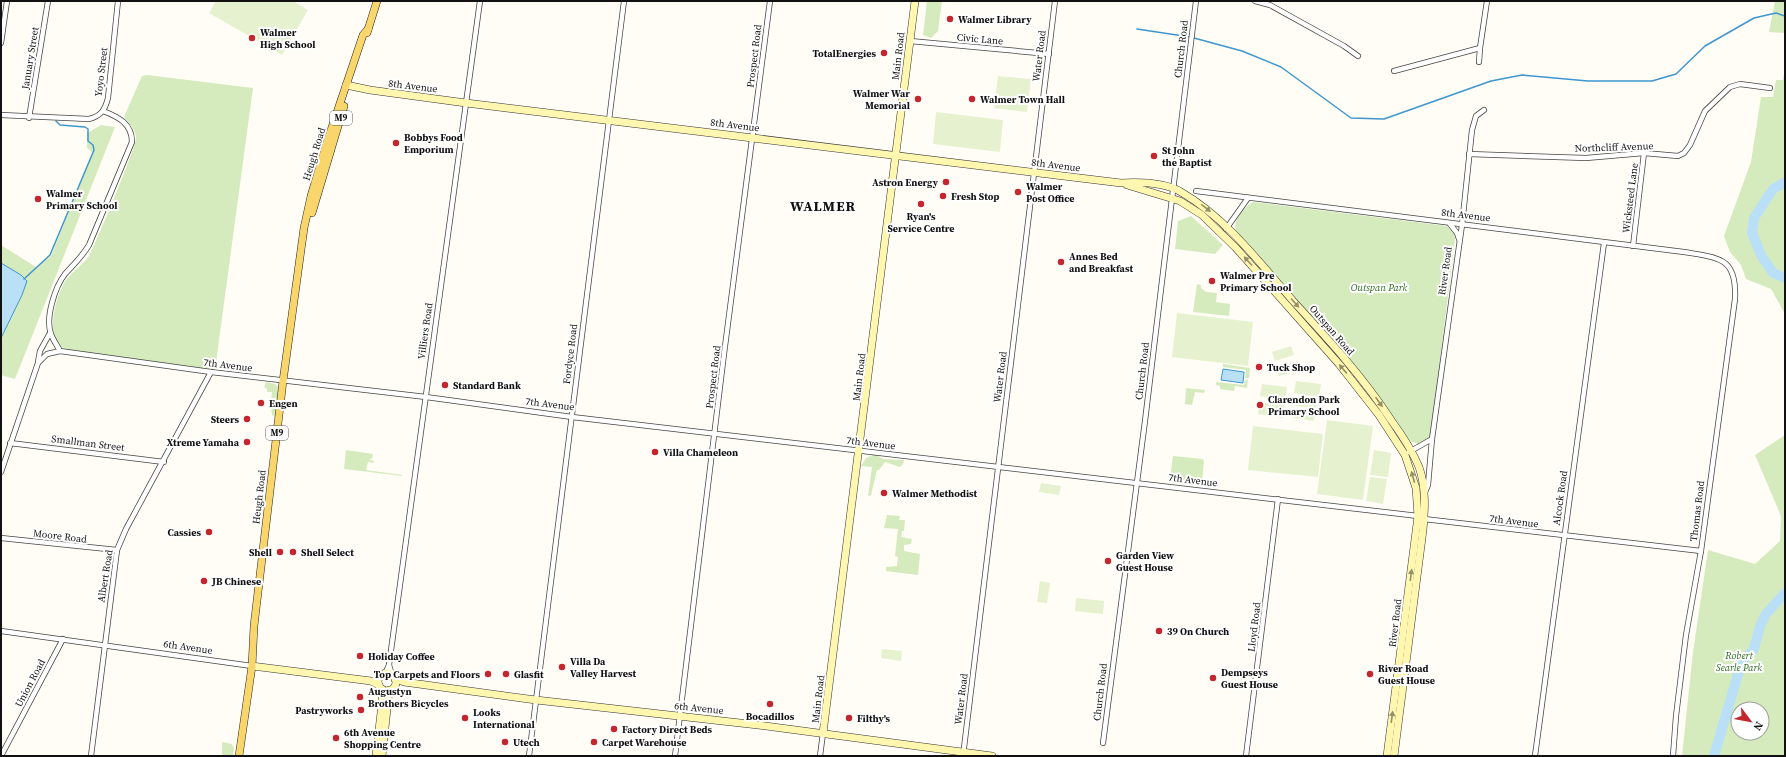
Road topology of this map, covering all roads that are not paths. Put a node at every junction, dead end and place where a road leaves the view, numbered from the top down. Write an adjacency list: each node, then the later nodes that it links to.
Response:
1 (7, 1): 14 (street)
2 (48, 1): 26 (street, January Street)
3 (118, 1): 24 (street, Yoyo Street)
4 (377, 1): 20 (main road, Heugh Road / M9)
5 (480, 1): 22 (street, Villiers Road)
6 (624, 1): 27 (street, Fordyce Road)
7 (770, 1): 28 (street, Prospect Road)
8 (916, 1): 13 (street, Main Road)
9 (1055, 1): 16 (street, Water Road)
10 (1196, 1): 34 (street, Church Road)
11 (1255, 1): 17 (street)
12 (1487, 1): 15 (street)
13 (910, 41): 16 (street, Civic Lane); 31 (street, Main Road)
14 (1, 43)
15 (1480, 48): 18 (street); 19 (street)
16 (1049, 54): 32 (street, Water Road)
17 (1358, 56)
18 (1479, 62)
19 (1394, 71)
20 (348, 86): 22 (street, 8th Avenue); 50 (main road, Heugh Road / M9)
21 (1770, 88): 29 (street, Northcliff Avenue)
22 (466, 103): 27 (street, 8th Avenue); 51 (street, Villiers Road)
23 (1484, 110): 30 (street, River Road)
24 (103, 111): 26 (street, Yoyo Street); 46 (street)
25 (1, 116): 26 (street, Yoyo Street)
26 (29, 118)
27 (609, 120): 28 (street, 8th Avenue); 52 (street, Fordyce Road)
28 (753, 137): 31 (street, 8th Avenue); 53 (street, Prospect Road)
29 (1644, 153): 30 (street, Northcliff Avenue); 44 (street, Wicksteed Lane)
30 (1469, 154): 39 (street, River Road)
31 (897, 156): 32 (street, 8th Avenue); 56 (street, Main Road)
32 (1035, 173): 33 (street, 8th Avenue); 59 (street, Water Road)
33 (1121, 183): 34 (street, 8th Avenue); 36 (street, 8th Avenue)
34 (1172, 188): 36 (street, Church Road); 40 (street, Outspan Road, one-way to 40)
35 (1196, 191): 37 (street, 8th Avenue)
36 (1171, 198): 41 (street, Outspan Road); 61 (street, Church Road)
37 (1248, 198): 38 (street, 8th Avenue); 40 (street)
38 (1450, 224): 39 (street, 8th Avenue); 42 (street)
39 (1462, 225): 42 (street, River Road); 43 (street, 8th Avenue)
40 (1227, 228): 41 (street); 57 (street, Outspan Road, one-way to 57)
41 (1223, 234): 57 (street, Outspan Road, one-way to 41)
42 (1459, 240): 54 (street, River Road)
43 (1604, 242): 44 (street, 8th Avenue); 65 (street, Alcock Road)
44 (1633, 246): 45 (street, 8th Avenue)
45 (1730, 268): 68 (street, Thomas Road)
46 (50, 333): 47 (street); 48 (street)
47 (60, 351): 48 (street, 7th Avenue); 49 (street, 7th Avenue)
48 (38, 363): 55 (street)
49 (211, 372): 50 (street, 7th Avenue); 58 (street, Albert Road)
50 (283, 381): 51 (street, 7th Avenue); 72 (main road, Heugh Road / M9)
51 (426, 397): 52 (street, 7th Avenue); 73 (street, Villiers Road)
52 (572, 417): 53 (street, 7th Avenue); 75 (street, Fordyce Road)
53 (715, 433): 56 (street, 7th Avenue); 76 (street, Prospect Road)
54 (1432, 439): 57 (street); 62 (street, River Road)
55 (10, 443): 58 (street, Smallman Street); 60 (street)
56 (860, 450): 59 (street, 7th Avenue); 77 (street, Main Road)
57 (1408, 453): 62 (street, Outspan Road); 64 (street, Outspan Road, one-way to 57)
58 (164, 462): 67 (street, Albert Road)
59 (999, 467): 61 (street, 7th Avenue); 79 (street, Water Road)
60 (1, 472)
61 (1136, 483): 63 (street, 7th Avenue); 78 (street, Church Road)
62 (1424, 494): 64 (street, Outspan Road)
63 (1278, 500): 64 (street, 7th Avenue); 89 (street, Lloyd Road)
64 (1421, 517): 65 (street, 7th Avenue); 74 (street, River Road)
65 (1564, 536): 68 (street, 7th Avenue); 92 (street, Alcock Road)
66 (1, 538): 67 (street, Moore Road)
67 (117, 550): 71 (street, Albert Road)
68 (1701, 551): 93 (street, Thomas Road)
69 (1, 631): 70 (street, 6th Avenue)
70 (63, 639): 71 (street, 6th Avenue); 80 (street, Union Road)
71 (105, 645): 72 (street, 6th Avenue); 81 (street, Albert Road)
72 (252, 666): 73 (street, 6th Avenue); 82 (main road, Heugh Road / M9)
73 (387, 682): 75 (street, 6th Avenue); 83 (street, Villiers Road); 84 (street, Villiers Road)
74 (1399, 690): 90 (street, River Road, one-way to 74); 91 (street, River Road)
75 (536, 700): 76 (street, 6th Avenue); 85 (street, Fordyce Road)
76 (681, 716): 77 (street, 6th Avenue); 86 (street, Prospect Road)
77 (823, 733): 79 (street, 6th Avenue); 87 (street, Main Road)
78 (1103, 743)
79 (963, 754): 88 (street, 6th Avenue)
80 (1, 756)
81 (91, 756)
82 (239, 756)
83 (376, 756)
84 (382, 756)
85 (529, 756)
86 (675, 756)
87 (820, 756)
88 (992, 756)
89 (1246, 756)
90 (1387, 756)
91 (1394, 756)
92 (1535, 756)
93 (1673, 756)

